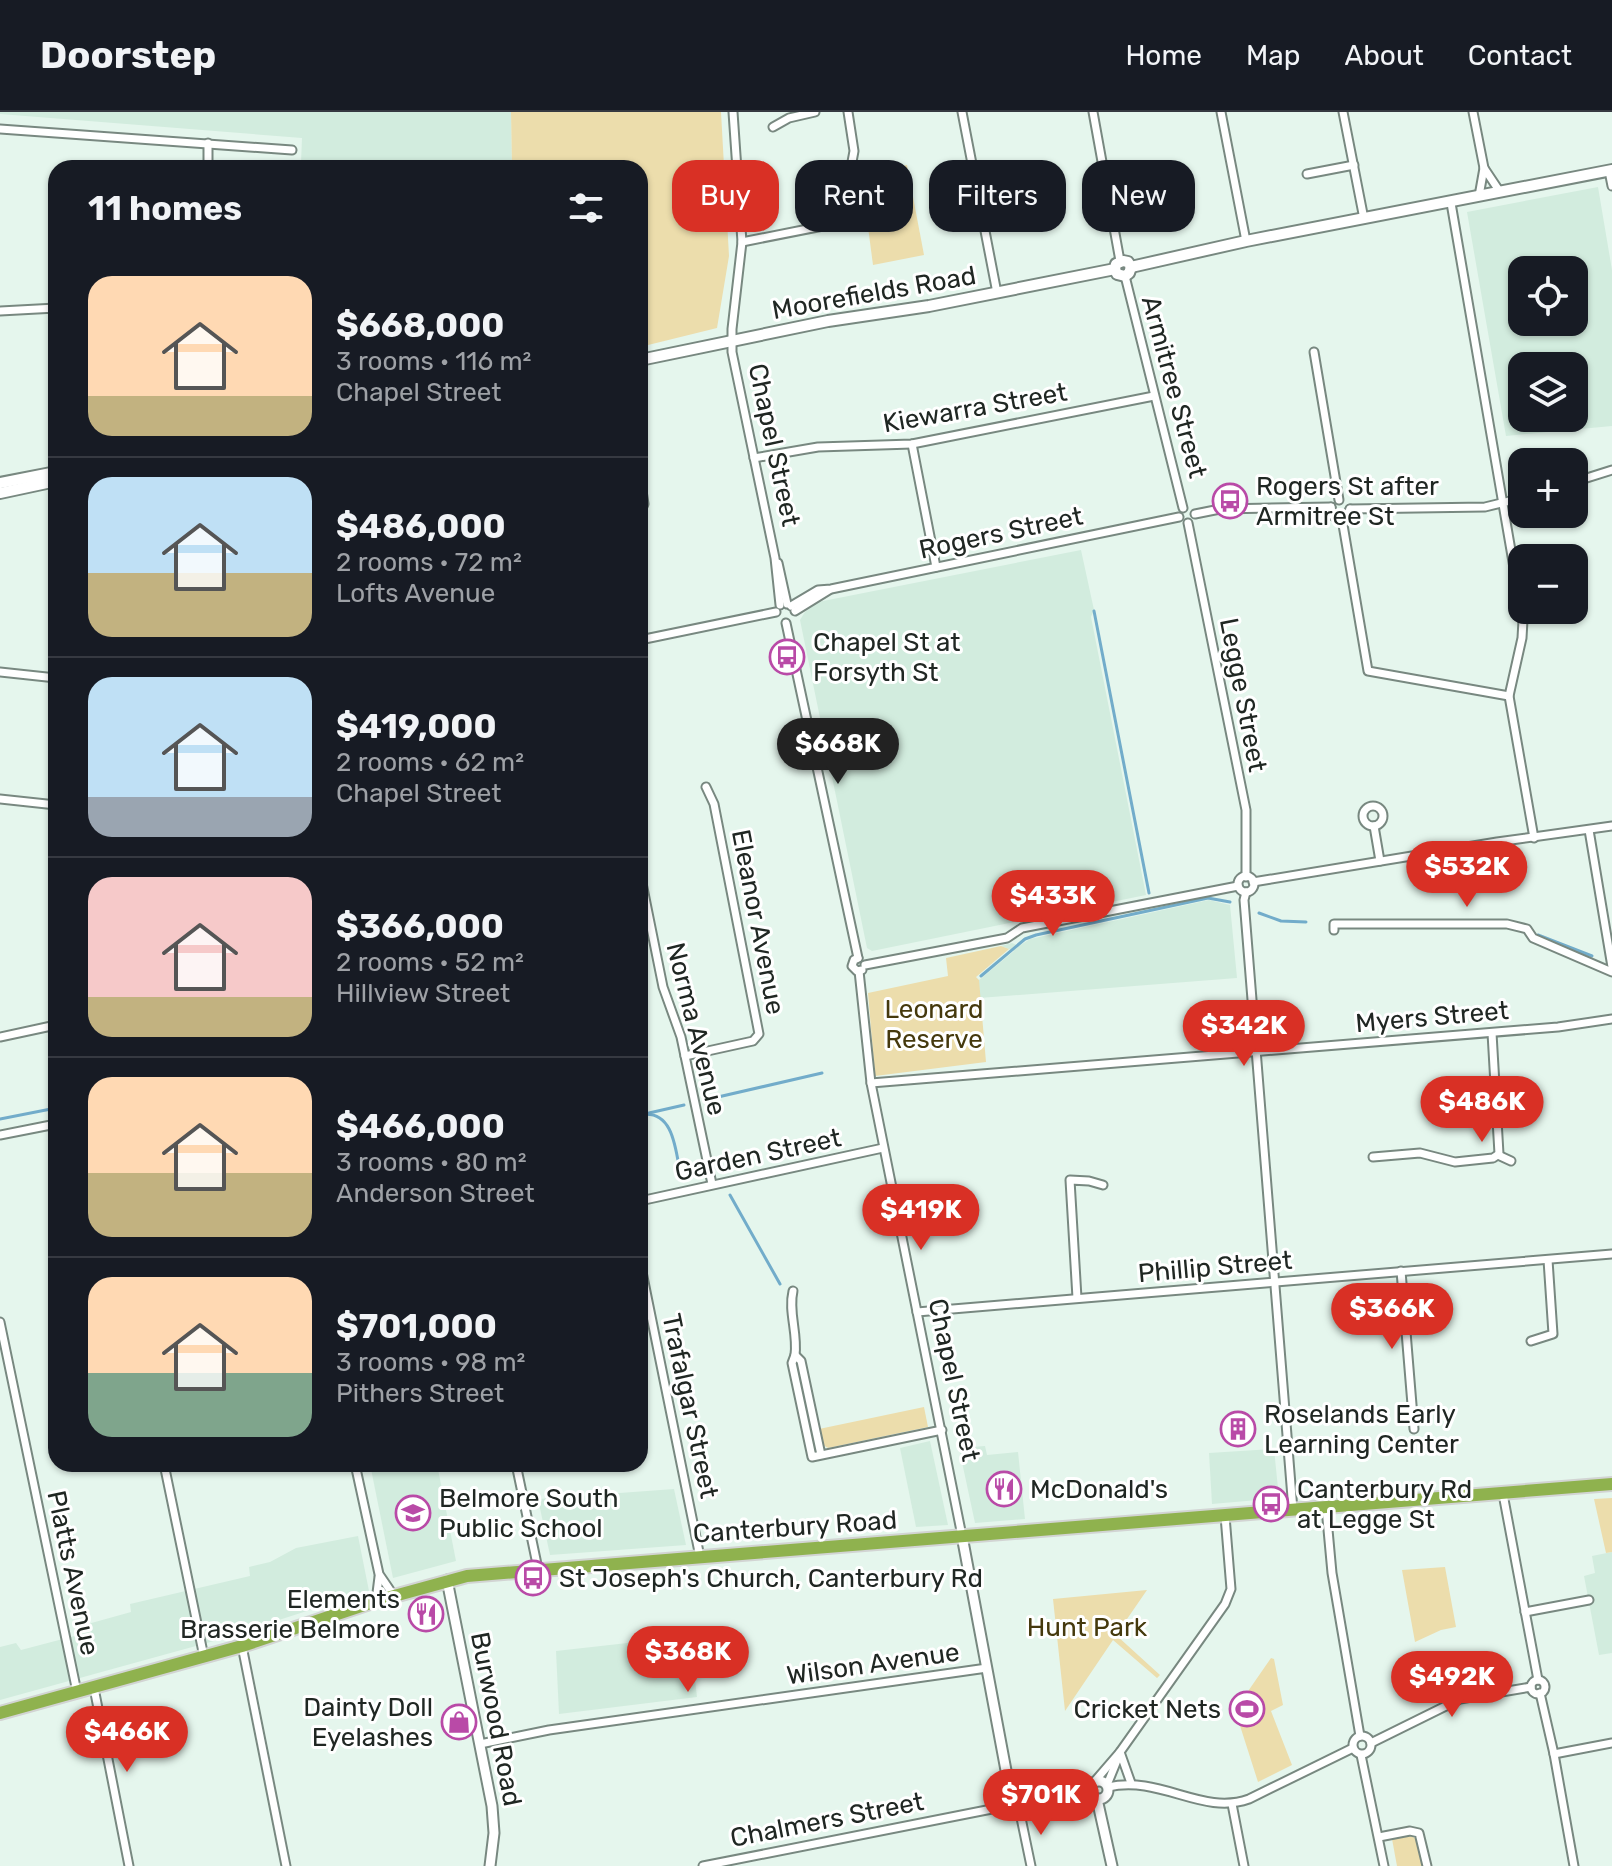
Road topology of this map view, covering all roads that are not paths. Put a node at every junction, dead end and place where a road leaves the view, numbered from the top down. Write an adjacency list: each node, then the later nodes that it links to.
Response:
1 (733, 112): 24 (street, Chapel Street)
2 (815, 112): 9 (street)
3 (848, 112): 24 (street)
4 (962, 112): 26 (street)
5 (1093, 112): 25 (street, Armitree Street)
6 (1221, 112): 23 (street)
7 (1343, 112): 14 (street)
8 (1473, 112): 15 (street)
9 (773, 127)
10 (0, 129): 11 (street)
11 (208, 143): 12 (street); 13 (street)
12 (292, 150)
13 (208, 160)
14 (1354, 165): 17 (street); 22 (street)
15 (1484, 168): 19 (street); 20 (street)
16 (1611, 170): 18 (street); 19 (main road, Moorefields Road)
17 (1307, 174)
18 (1612, 186)
19 (1500, 192): 20 (main road, Moorefields Road)
20 (1479, 196): 21 (main road, Moorefields Road)
21 (1451, 203): 22 (main road, Moorefields Road); 43 (street)
22 (1364, 219): 23 (main road, Moorefields Road)
23 (1246, 241): 25 (main road, Moorefields Road)
24 (742, 242): 29 (street, Chapel Street)
25 (1123, 268): 26 (main road, Moorefields Road); 32 (street, Armitree Street)
26 (997, 293): 29 (main road, Moorefields Road)
27 (48, 308): 28 (street)
28 (0, 311)
29 (732, 342): 31 (main road, Moorefields Road); 34 (street, Chapel Street)
30 (1314, 352): 41 (street)
31 (648, 358)
32 (1154, 396): 33 (street, Kiewarra Street); 45 (street, Armitree Street)
33 (912, 444): 34 (street, Kiewarra Street); 52 (street)
34 (754, 458): 51 (street, Chapel Street)
35 (1612, 470): 37 (street)
36 (48, 474): 38 (main road)
37 (1588, 478)
38 (0, 483)
39 (48, 483): 40 (main road)
40 (0, 493)
41 (1339, 500): 44 (street); 46 (street)
42 (1508, 503): 43 (street)
43 (1504, 504): 46 (street); 61 (street)
44 (1331, 507): 47 (street); 49 (street)
45 (1183, 508): 47 (street); 48 (street)
46 (1350, 509): 49 (street)
47 (1195, 514): 50 (street)
48 (1179, 517): 50 (street); 52 (street, Rogers Street)
49 (1342, 519): 61 (street)
50 (1188, 523): 70 (street, Legge Street)
51 (775, 558): 53 (street, Chapel Street); 56 (street, Chapel Street)
52 (936, 567): 54 (street, Rogers Street)
53 (784, 581): 55 (street); 56 (street, Chapel Street)
54 (831, 589): 55 (street, Rogers Street); 56 (street, Rogers Street)
55 (809, 594): 56 (street, Rogers Street)
56 (786, 607): 57 (street); 57 (street); 58 (street)
57 (786, 623): 76 (street, Chapel Street)
58 (648, 638)
59 (0, 672): 60 (street)
60 (48, 677)
61 (1509, 696): 68 (street)
62 (706, 787): 83 (street, Eleanor Avenue)
63 (0, 799): 64 (street)
64 (48, 804)
65 (1374, 826): 69 (street)
66 (1612, 826): 67 (street)
67 (1589, 830): 68 (street); 77 (street)
68 (1534, 838): 69 (street)
69 (1380, 861): 71 (street)
70 (1246, 877): 71 (street); 72 (street)
71 (1253, 882): 73 (street)
72 (1238, 886): 73 (street); 76 (street)
73 (1246, 892): 82 (street)
74 (648, 913): 83 (street, Norma Avenue)
75 (1334, 930): 77 (street)
76 (862, 968): 84 (street, Chapel Street)
77 (1612, 970)
78 (1612, 1019): 80 (street, Myers Street)
79 (48, 1027): 81 (street)
80 (1492, 1033): 82 (street, Myers Street); 88 (street)
81 (0, 1037)
82 (1256, 1052): 84 (street, Myers Street); 97 (street)
83 (685, 1056): 91 (street, Norma Avenue)
84 (871, 1083): 87 (street, Chapel Street)
85 (48, 1126): 86 (street)
86 (0, 1135)
87 (883, 1148): 91 (street, Garden Street); 101 (street, Chapel Street)
88 (1498, 1155): 89 (street); 90 (street)
89 (1373, 1157)
90 (1511, 1161)
91 (712, 1184): 93 (street, Garden Street)
92 (1103, 1185): 99 (street)
93 (648, 1199)
94 (1612, 1254): 95 (street, Phillip Street)
95 (1548, 1260): 96 (street, Phillip Street); 103 (street)
96 (1401, 1271): 97 (street, Phillip Street); 106 (street)
97 (1274, 1282): 99 (street, Phillip Street); 114 (street)
98 (793, 1291): 107 (street)
99 (1077, 1298): 101 (street, Phillip Street)
100 (648, 1301): 117 (street, Trafalgar Street)
101 (917, 1312): 107 (street, Chapel Street)
102 (0, 1322): 104 (street, Platts Avenue)
103 (1531, 1341)
104 (10, 1368): 105 (street); 131 (street, Platts Avenue)
105 (0, 1370)
106 (1414, 1429)
107 (942, 1430): 116 (street, Chapel Street)
108 (166, 1472): 126 (street)
109 (357, 1472): 119 (street)
110 (518, 1472): 118 (street)
111 (1612, 1484): 112 (highway, Canterbury Road)
112 (1503, 1494): 113 (highway, Canterbury Road); 124 (street)
113 (1326, 1508): 114 (highway, Canterbury Road); 134 (street)
114 (1293, 1510): 115 (highway, Canterbury Road)
115 (1225, 1516): 116 (highway, Canterbury Road); 139 (street)
116 (962, 1536): 117 (highway, Canterbury Road); 127 (street, Chapel Street)
117 (700, 1557): 118 (highway, Canterbury Road)
118 (538, 1569): 120 (highway, Canterbury Road)
119 (379, 1574): 121 (street); 123 (street)
120 (447, 1580): 121 (highway, Canterbury Road); 137 (street, Burwood Road)
121 (394, 1596): 123 (highway, Canterbury Road)
122 (1589, 1600): 124 (street)
123 (376, 1601): 125 (highway, Canterbury Road)
124 (1525, 1612): 128 (street)
125 (242, 1646): 126 (highway, Canterbury Road); 152 (street)
126 (204, 1657): 130 (highway, Canterbury Road)
127 (987, 1668): 137 (street, Wilson Avenue); 146 (street, Chapel Street)
128 (1538, 1680): 129 (street); 132 (street)
129 (1531, 1687): 132 (street); 135 (street)
130 (94, 1688): 131 (highway, Canterbury Road); 151 (street)
131 (77, 1692): 133 (highway, Canterbury Road)
132 (1540, 1693): 140 (street)
133 (0, 1713)
134 (1360, 1736): 135 (street); 138 (street)
135 (1371, 1743): 141 (street)
136 (1612, 1743): 140 (street)
137 (480, 1744): 153 (street, Burwood Road)
138 (1353, 1748): 141 (street); 148 (street)
139 (1120, 1752): 142 (street); 143 (street); 144 (street)
140 (1554, 1754): 160 (street)
141 (1361, 1755): 150 (street)
142 (1095, 1781): 144 (street); 145 (street)
143 (1131, 1783): 144 (street); 148 (street)
144 (1107, 1786): 145 (street)
145 (1093, 1795): 147 (street); 156 (street)
146 (1009, 1802): 147 (street); 149 (street); 154 (street, Chalmers Street)
147 (1025, 1803): 149 (street)
148 (1232, 1804): 157 (street)
149 (1020, 1813): 155 (street)
150 (1379, 1837): 158 (street); 159 (street)
151 (129, 1866)
152 (286, 1866)
153 (490, 1866)
154 (703, 1866)
155 (1031, 1866)
156 (1112, 1866)
157 (1244, 1866)
158 (1384, 1866)
159 (1427, 1866)
160 (1574, 1866)

